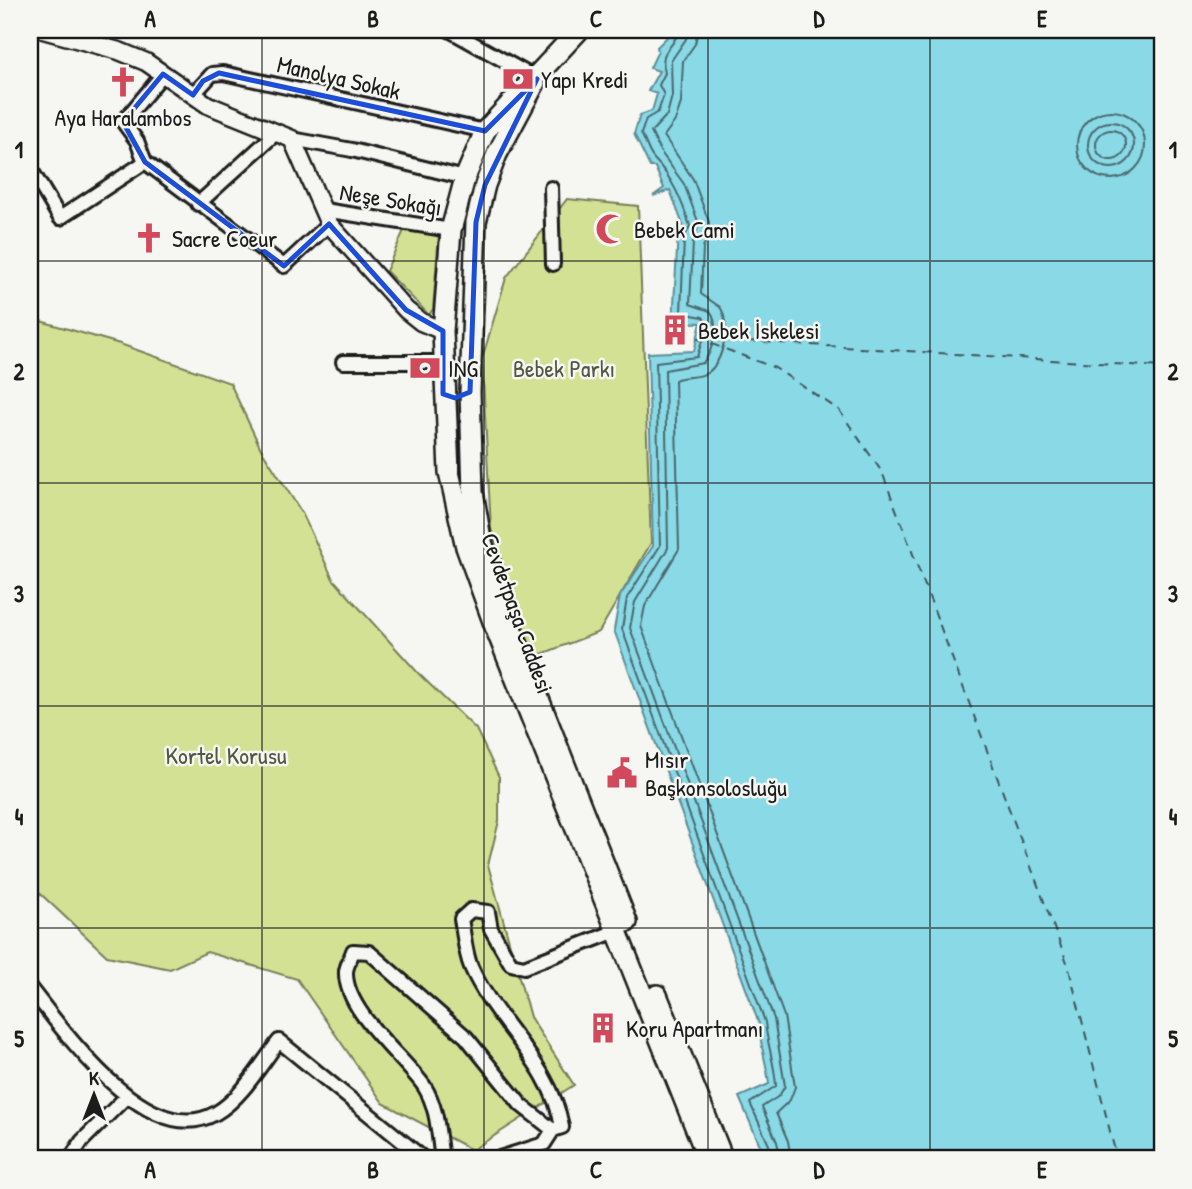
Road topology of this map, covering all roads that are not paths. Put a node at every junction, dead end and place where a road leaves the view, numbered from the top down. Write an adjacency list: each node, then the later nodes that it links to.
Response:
1 (43, 30): 5 (street)
2 (449, 30): 4 (street)
3 (579, 30): 6 (main road, Cevdetpaşa Caddesi)
4 (470, 34): 6 (street)
5 (163, 74): 7 (street); 10 (street)
6 (537, 79): 8 (main road, Cevdetpaşa Caddesi); 13 (main road, Cevdetpaşa Caddesi)
7 (193, 95): 8 (street, Manolya Sokak); 9 (street)
8 (485, 131): 12 (main road, Cevdetpaşa Caddesi)
9 (284, 136): 12 (street); 15 (street); 16 (street)
10 (145, 162): 11 (street); 15 (street)
11 (30, 168)
12 (465, 178): 13 (main road); 17 (main road, Cevdetpaşa Caddesi)
13 (485, 185): 18 (main road, Cevdetpaşa Caddesi)
14 (551, 188): 19 (street)
15 (198, 204): 16 (street)
16 (326, 217): 17 (street, Neşe Sokağı); 20 (street)
17 (450, 236): 18 (main road); 20 (main road, Cevdetpaşa Caddesi)
18 (475, 243): 21 (main road, Cevdetpaşa Caddesi)
19 (553, 264)
20 (443, 331): 21 (main road); 23 (main road, Cevdetpaşa Caddesi)
21 (473, 331): 24 (main road, Cevdetpaşa Caddesi)
22 (343, 362): 23 (street)
23 (443, 362): 25 (main road, Cevdetpaşa Caddesi)
24 (470, 392): 25 (main road); 35 (main road, Cevdetpaşa Caddesi)
25 (443, 394): 26 (main road, Cevdetpaşa Caddesi)
26 (616, 932): 29 (street); 34 (main road, Cevdetpaşa Caddesi)
27 (30, 988): 28 (street)
28 (127, 1096): 30 (street); 31 (street)
29 (553, 1130): 32 (street); 33 (street)
30 (70, 1159)
31 (424, 1159)
32 (442, 1159)
33 (496, 1159)
34 (708, 1159)
35 (723, 1159)

